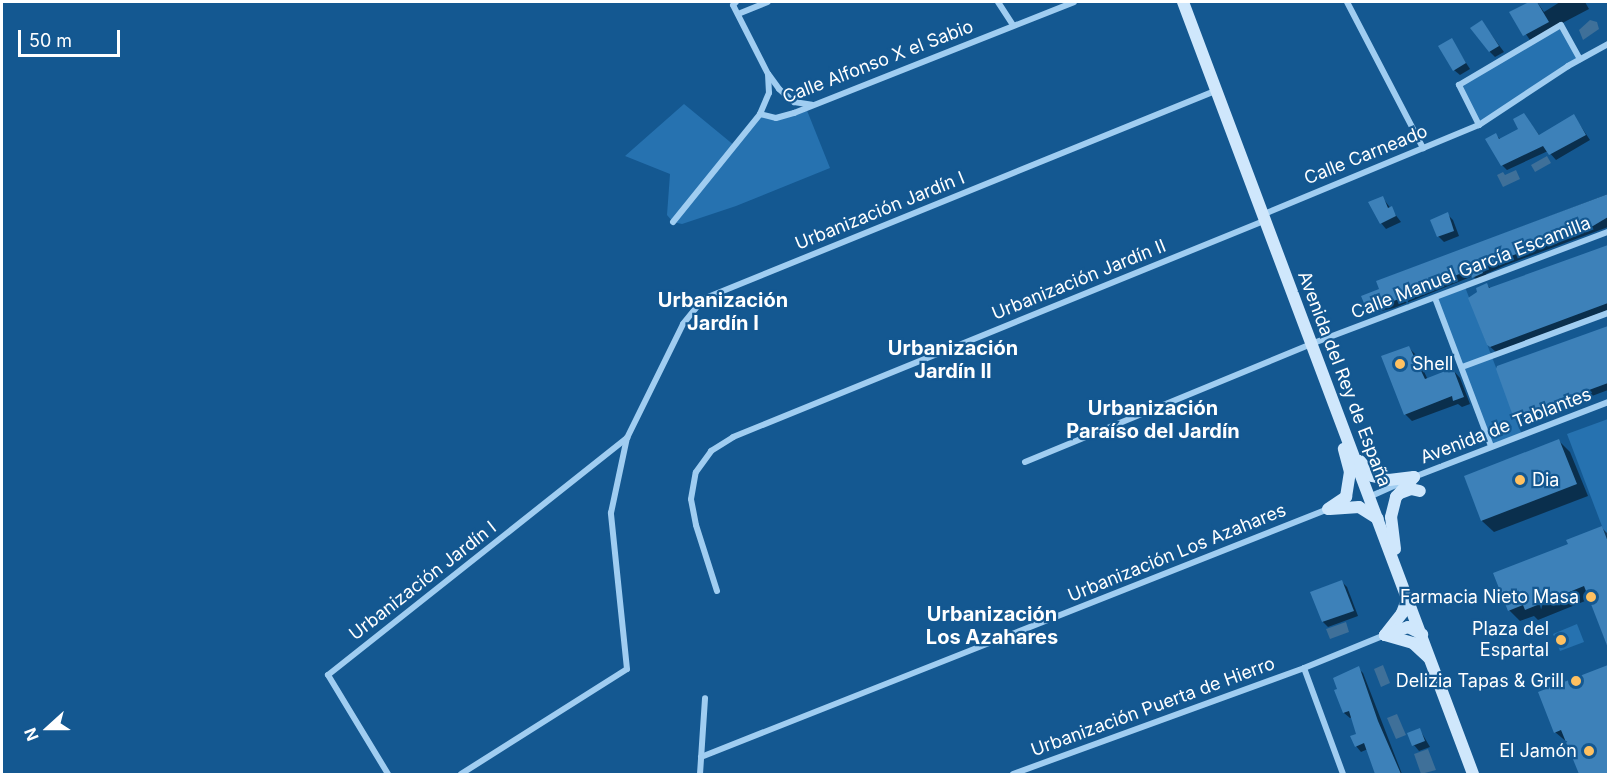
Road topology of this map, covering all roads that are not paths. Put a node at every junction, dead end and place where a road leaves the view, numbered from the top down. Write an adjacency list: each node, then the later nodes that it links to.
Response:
1 (768, 2): 7 (street)
2 (998, 2): 8 (street)
3 (1074, 2): 8 (street, Calle Alfonso X el Sabio)
4 (1183, 2): 12 (main road, Avenida del Rey de España)
5 (1347, 2): 16 (street)
6 (733, 3): 7 (street)
7 (738, 14): 11 (street)
8 (1013, 25): 13 (street, Calle Alfonso X el Sabio)
9 (1608, 44): 10 (street, Calle Carneado)
10 (1580, 59): 15 (street, Calle Carneado); 15 (street)
11 (768, 74): 13 (street); 14 (street)
12 (1215, 92): 17 (main road, Avenida del Rey de España); 26 (street, Urbanización Jardín I)
13 (813, 105): 14 (street, Calle Alfonso X el Sabio)
14 (760, 114): 18 (street)
15 (1479, 124): 16 (street, Calle Carneado)
16 (1423, 148): 17 (street, Calle Carneado)
17 (1265, 217): 22 (main road, Avenida del Rey de España); 36 (street, Urbanización Jardín II)
18 (674, 222)
19 (1608, 232): 20 (street, Calle Manuel García Escamilla)
20 (1435, 298): 22 (street, Calle Manuel García Escamilla); 23 (street)
21 (1608, 313): 23 (street)
22 (1311, 344): 25 (main road, Avenida del Rey de España); 29 (street)
23 (1462, 367): 27 (street)
24 (1608, 402): 27 (street, Avenida de Tablantes)
25 (1335, 407): 28 (main road, Avenida del Rey de España); 34 (main road)
26 (627, 438): 45 (street, Urbanización Jardín I); 46 (street, Urbanización Jardín I)
27 (1491, 446): 30 (street, Avenida de Tablantes)
28 (1352, 452): 30 (main road); 33 (main road, Avenida del Rey de España)
29 (1025, 462)
30 (1414, 477): 32 (main road); 33 (street, Avenida de Tablantes)
31 (1420, 491): 32 (main road)
32 (1400, 493): 37 (main road)
33 (1369, 497): 35 (main road, Avenida del Rey de España)
34 (1328, 509): 35 (main road); 43 (street, Urbanización Los Azahares)
35 (1378, 519): 37 (main road, Avenida del Rey de España)
36 (717, 591)
37 (1406, 593): 38 (main road, Avenida del Rey de España); 39 (main road)
38 (1422, 634): 39 (main road); 40 (main road, Avenida del Rey de España)
39 (1385, 635): 40 (main road); 41 (street, Urbanización Puerta de Hierro)
40 (1431, 660): 44 (main road, Avenida del Rey de España)
41 (1304, 668): 48 (street, Urbanización Puerta de Hierro); 49 (street, Urbanización Puerta de Hierro)
42 (705, 698): 43 (street)
43 (701, 757): 47 (street)
44 (1473, 773)
45 (388, 774)
46 (461, 774)
47 (700, 774)
48 (1013, 774)
49 (1343, 774)

